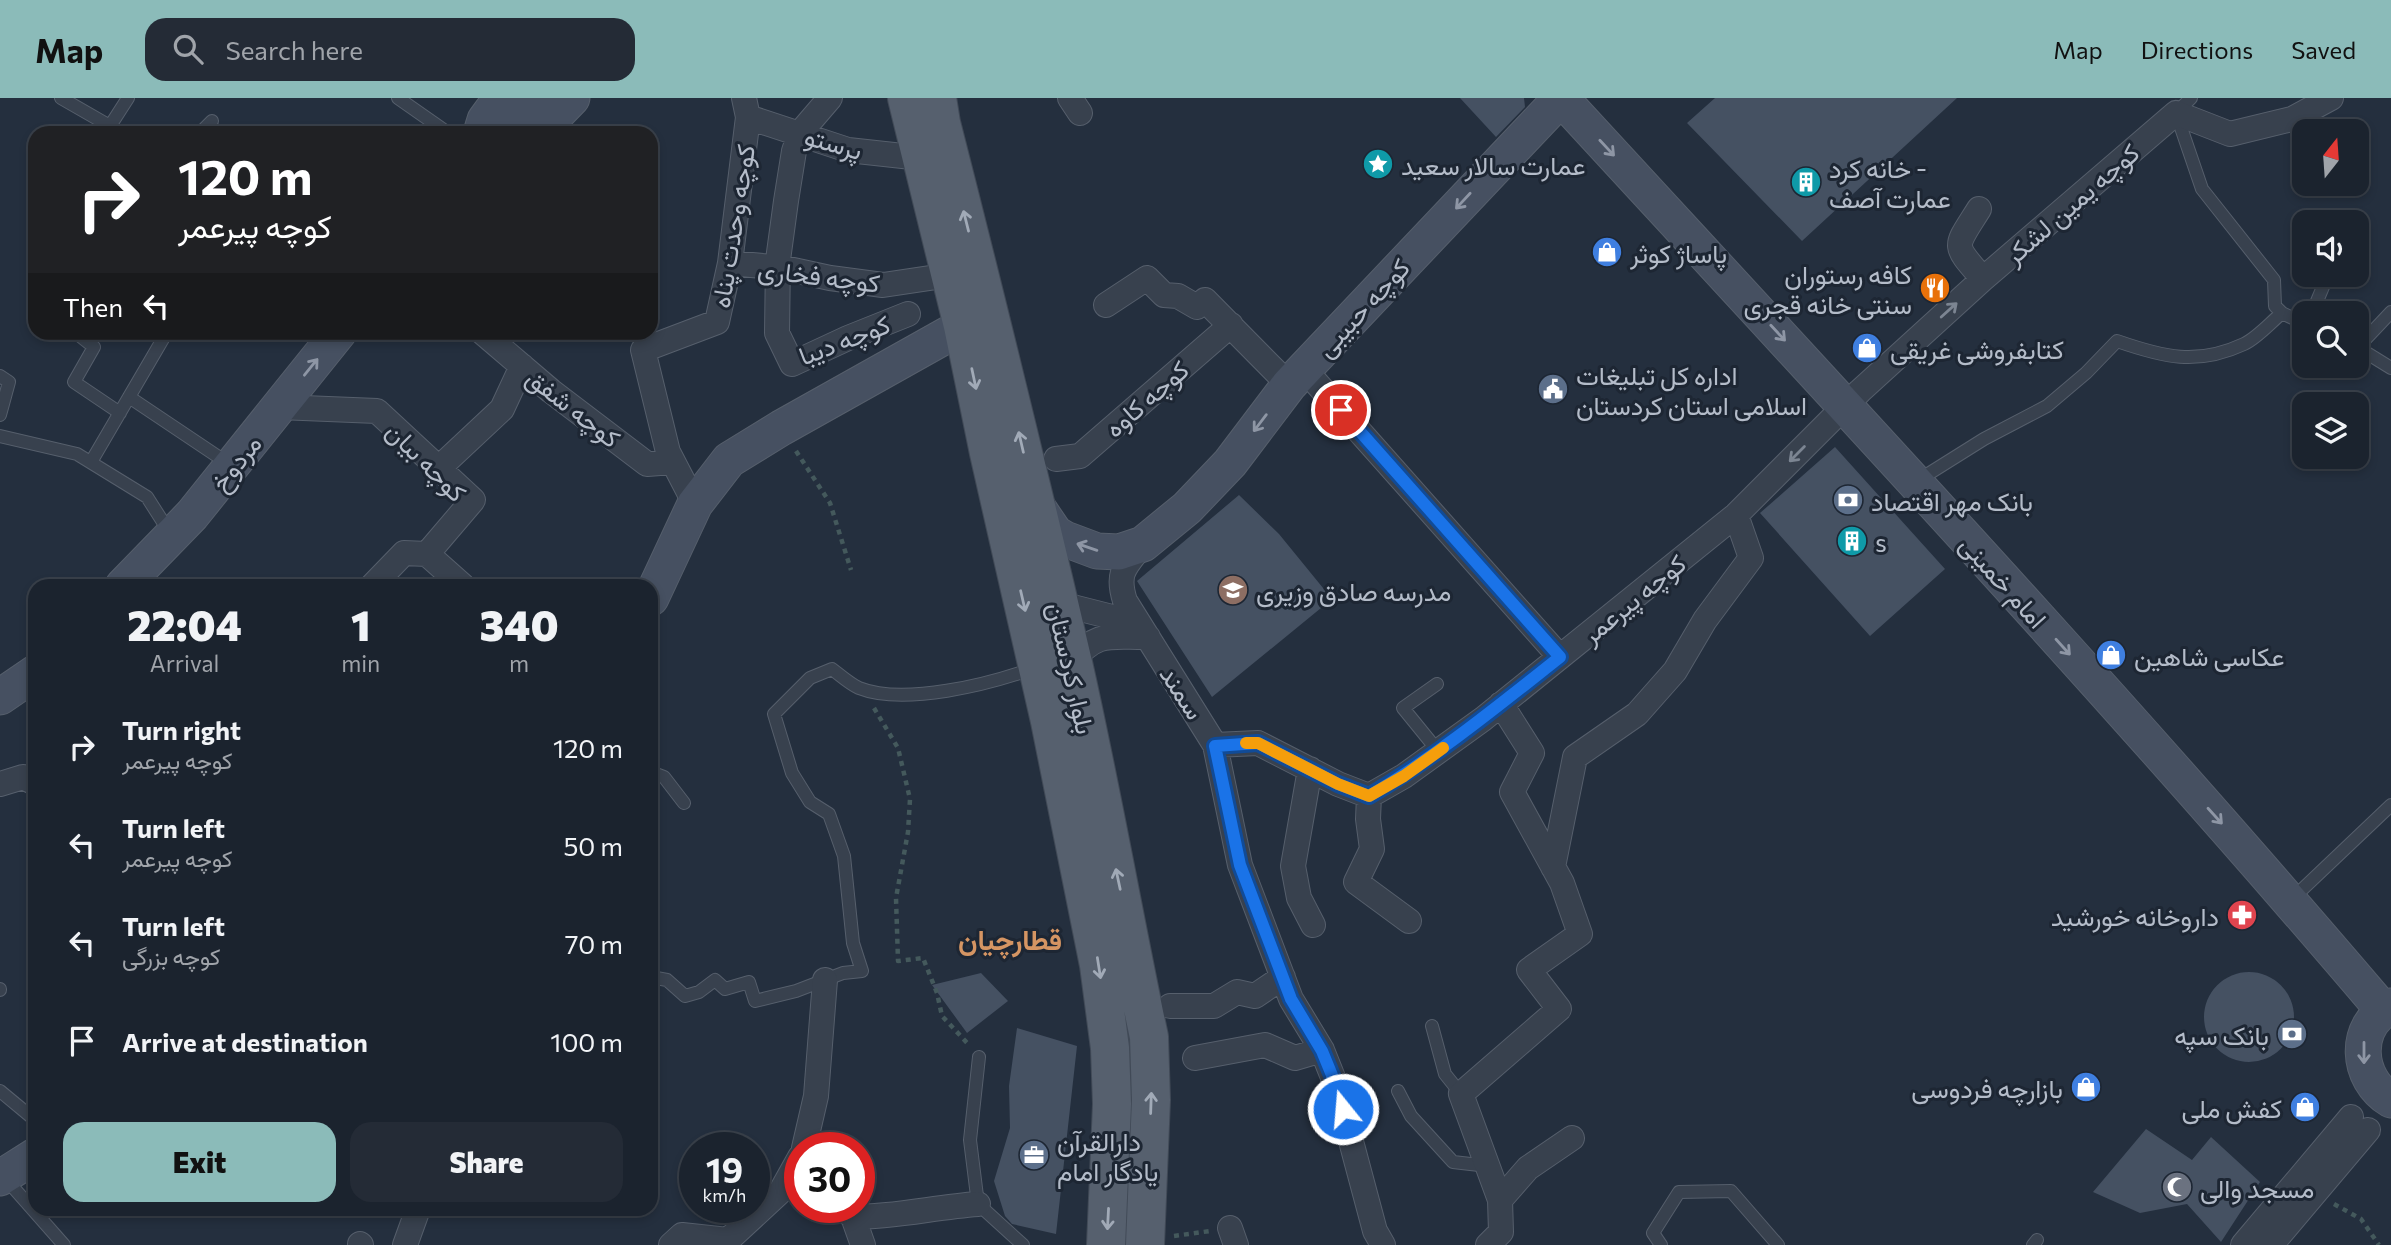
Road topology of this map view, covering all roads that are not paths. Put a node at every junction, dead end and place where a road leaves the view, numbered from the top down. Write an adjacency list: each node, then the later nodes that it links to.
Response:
1 (61, 98): 15 (lane)
2 (128, 98): 15 (lane)
3 (398, 98): 17 (lane)
4 (540, 98): 14 (main road)
5 (572, 98): 14 (main road)
6 (830, 98): 18 (street)
7 (907, 98): 19 (main road, بلوار کردستان)
8 (937, 98): 56 (main road, بلوار کردستان, one-way to 8)
9 (1561, 98): 43 (main road, کوچه حبیبی, one-way to 43); 45 (main road, امام خمینی, one-way to 45)
10 (2331, 98): 11 (street)
11 (2184, 105): 24 (street, کوچه یمین لشکر); 28 (lane)
12 (746, 107): 18 (street, پرستو); 21 (street, کوچه وحدت پناه)
13 (212, 121): 16 (lane)
14 (507, 125)
15 (110, 126)
16 (207, 126)
17 (438, 126)
18 (800, 133): 19 (street, پرستو); 22 (street)
19 (921, 158): 23 (main road, بلوار کردستان)
20 (1979, 209): 24 (street)
21 (730, 263): 22 (street, کوچه فخاری); 52 (street, کوچه وحدت پناه)
22 (778, 268): 25 (street, کوچه فخاری); 29 (street, کوچه دیبا)
23 (950, 275): 25 (street, کوچه فخاری); 32 (main road, بلوار کردستان)
24 (1983, 279): 45 (street, کوچه یمین لشکر, one-way to 24)
25 (904, 282): 29 (street)
26 (1106, 305): 31 (street)
27 (2391, 312): 33 (lane)
28 (2282, 313): 30 (lane); 55 (lane)
29 (908, 314): 38 (street)
30 (2292, 318)
31 (1231, 325): 43 (street); 50 (street, کوچه کاوه)
32 (963, 326): 38 (main road); 69 (main road, بلوار کردستان, one-way to 69)
33 (2369, 335)
34 (85, 340): 47 (lane)
35 (162, 340): 44 (lane)
36 (333, 340): 46 (main road, مردوخ, one-way to 36)
37 (491, 340): 40 (street, کوچه شفق)
38 (918, 350): 57 (main road)
39 (2369, 354): 41 (lane)
40 (522, 366): 52 (street, کوچه شفق); 54 (street)
41 (2391, 368)
42 (0, 376): 48 (lane)
43 (1297, 377): 60 (main road, کوچه حبیبی, one-way to 60); 68 (street)
44 (129, 397): 47 (lane); 53 (lane)
45 (1844, 405): 55 (main road, امام خمینی); 58 (street, کوچه پیرعمر, one-way to 58)
46 (279, 407): 53 (main road, مردوخ); 54 (street, کوچه بیان)
47 (120, 412): 51 (lane)
48 (0, 415)
49 (0, 436): 51 (lane)
50 (1056, 459)
51 (90, 462): 59 (lane)
52 (673, 462): 57 (street, کوچه وحدت پناه)
53 (232, 466): 59 (main road, مردوخ)
54 (439, 467): 61 (street, کوچه بیان)
55 (1916, 482): 84 (main road, امام خمینی, one-way to 84)
56 (1033, 500): 60 (main road, کوچه حبیبی, one-way to 56); 66 (main road, بلوار کردستان)
57 (695, 504): 65 (main road)
58 (1736, 515): 68 (street, کوچه پیرعمر); 83 (street)
59 (172, 536): 62 (main road, مردوخ)
60 (1143, 544): 67 (street, سمند)
61 (428, 554): 63 (street); 64 (street)
62 (130, 579)
63 (379, 579)
64 (455, 579)
65 (658, 583)
66 (1057, 603): 67 (street); 69 (main road, بلوار کردستان)
67 (1149, 637): 69 (street); 74 (street, سمند)
68 (1560, 657): 73 (street, کوچه پیرعمر)
69 (1055, 664): 89 (lane); 114 (main road, بلوار کردستان, one-way to 69); 120 (main road, بلوار کردستان, one-way to 120)
70 (28, 678): 72 (main road)
71 (1437, 684): 75 (lane)
72 (0, 697)
73 (1501, 704): 75 (street, کوچه پیرعمر); 83 (street)
74 (1215, 746): 76 (street); 87 (street, سمند)
75 (1438, 751): 80 (street, کوچه پیرعمر)
76 (1310, 769): 80 (street); 86 (street)
77 (658, 775): 81 (lane)
78 (28, 780): 79 (street)
79 (0, 784)
80 (1369, 796): 85 (street)
81 (684, 803)
82 (2391, 805): 84 (lane)
83 (1553, 867): 98 (street)
84 (2291, 901): 91 (main road, امام خمینی)
85 (1409, 921)
86 (1313, 925)
87 (1283, 977): 90 (street); 93 (street, سمند)
88 (658, 978): 89 (lane)
89 (825, 980): 101 (street)
90 (1170, 1006)
91 (2387, 1008): 99 (main road, one-way to 99)
92 (1432, 1026): 98 (lane)
93 (1322, 1051): 95 (street); 121 (street, سمند)
94 (979, 1057): 108 (lane)
95 (1195, 1058)
96 (0, 1091): 100 (lane)
97 (1398, 1091): 104 (lane)
98 (1461, 1094): 104 (street)
99 (2391, 1100)
100 (28, 1114)
101 (808, 1132)
102 (1572, 1138): 107 (street)
103 (28, 1160): 105 (main road)
104 (1488, 1167): 107 (street)
105 (2, 1177): 109 (lane)
106 (784, 1196): 117 (street)
107 (1500, 1200): 122 (street)
108 (978, 1204): 110 (street); 119 (lane)
109 (28, 1206)
110 (875, 1215)
111 (38, 1216): 115 (lane)
112 (415, 1216): 116 (street)
113 (853, 1223): 118 (street)
114 (1154, 1242)
115 (64, 1245)
116 (405, 1245)
117 (671, 1245)
118 (863, 1245)
119 (1023, 1245)
120 (1106, 1245)
121 (1383, 1245)
122 (1488, 1245)
123 (1661, 1245): 124 (lane)
124 (1778, 1245)
125 (2243, 1245): 126 (street)
126 (2270, 1245)

